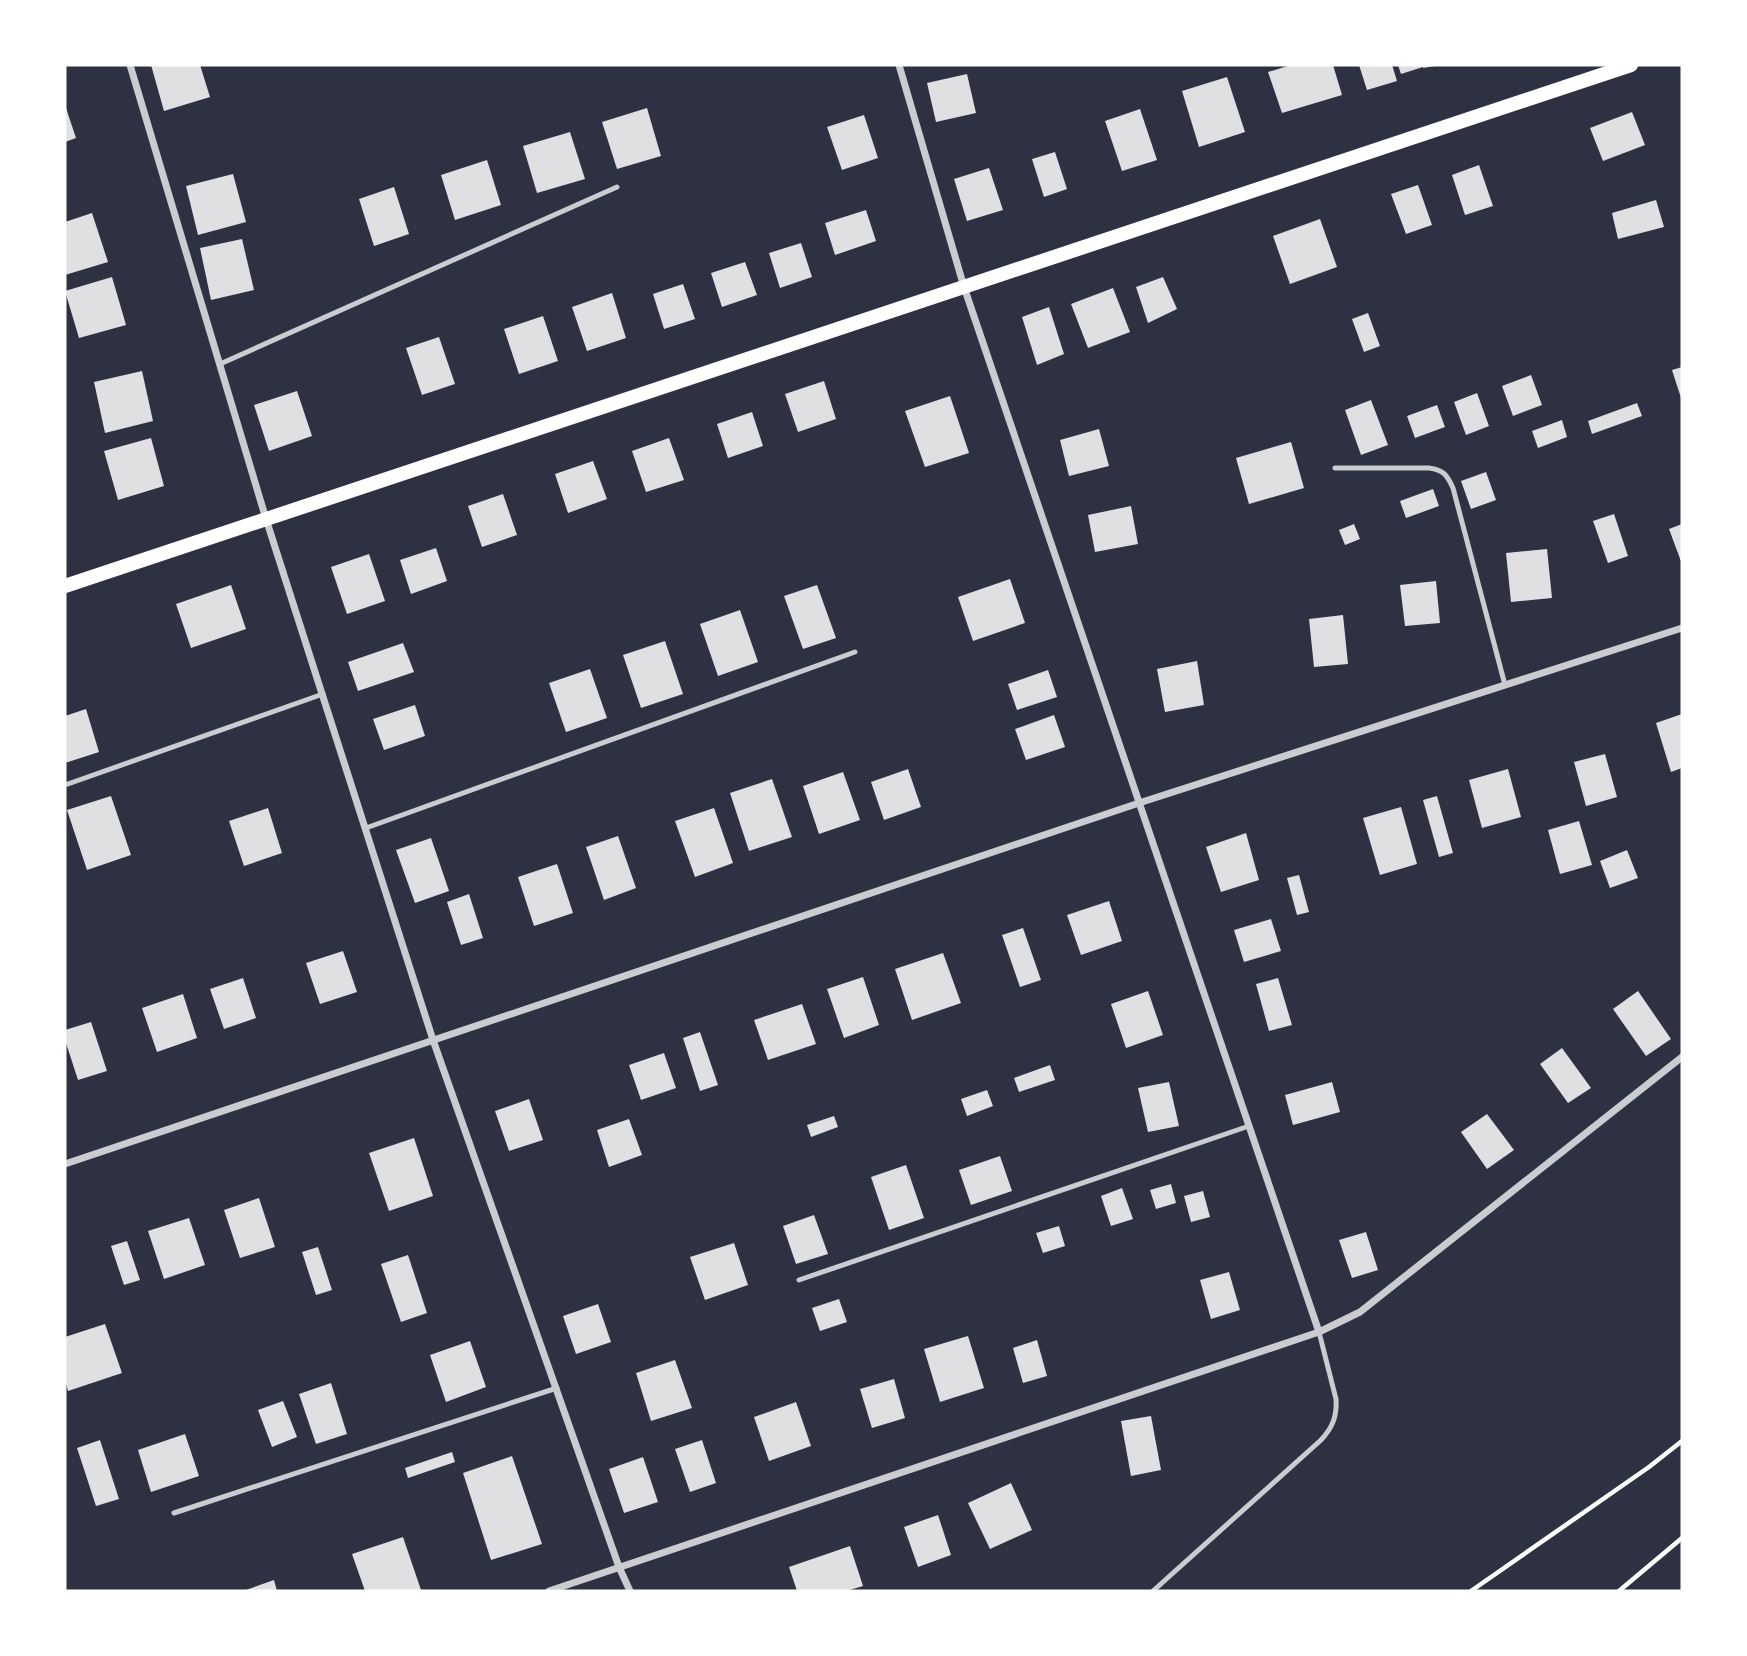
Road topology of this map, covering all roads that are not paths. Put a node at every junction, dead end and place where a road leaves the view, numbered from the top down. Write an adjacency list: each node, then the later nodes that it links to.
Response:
1 (130, 65): 6 (street)
2 (899, 65): 5 (street)
3 (1630, 65): 5 (main road)
4 (617, 187): 6 (lane)
5 (964, 287): 8 (main road); 15 (street)
6 (220, 364): 8 (street)
7 (1335, 468): 12 (lane)
8 (266, 519): 9 (main road); 13 (street)
9 (65, 586)
10 (1682, 628): 12 (street)
11 (855, 652): 16 (lane)
12 (1505, 685): 15 (street)
13 (323, 694): 14 (lane); 16 (street)
14 (65, 785)
15 (1139, 803): 17 (street); 19 (street)
16 (366, 828): 17 (street)
17 (433, 1040): 20 (street); 23 (street)
18 (1682, 1057): 22 (street)
19 (1249, 1126): 21 (lane); 22 (street)
20 (65, 1164)
21 (800, 1280)
22 (1319, 1332): 25 (street); 28 (lane)
23 (557, 1388): 24 (lane); 25 (street)
24 (174, 1513)
25 (619, 1567): 26 (street); 27 (street)
26 (549, 1591)
27 (630, 1591)
28 (1153, 1591)

